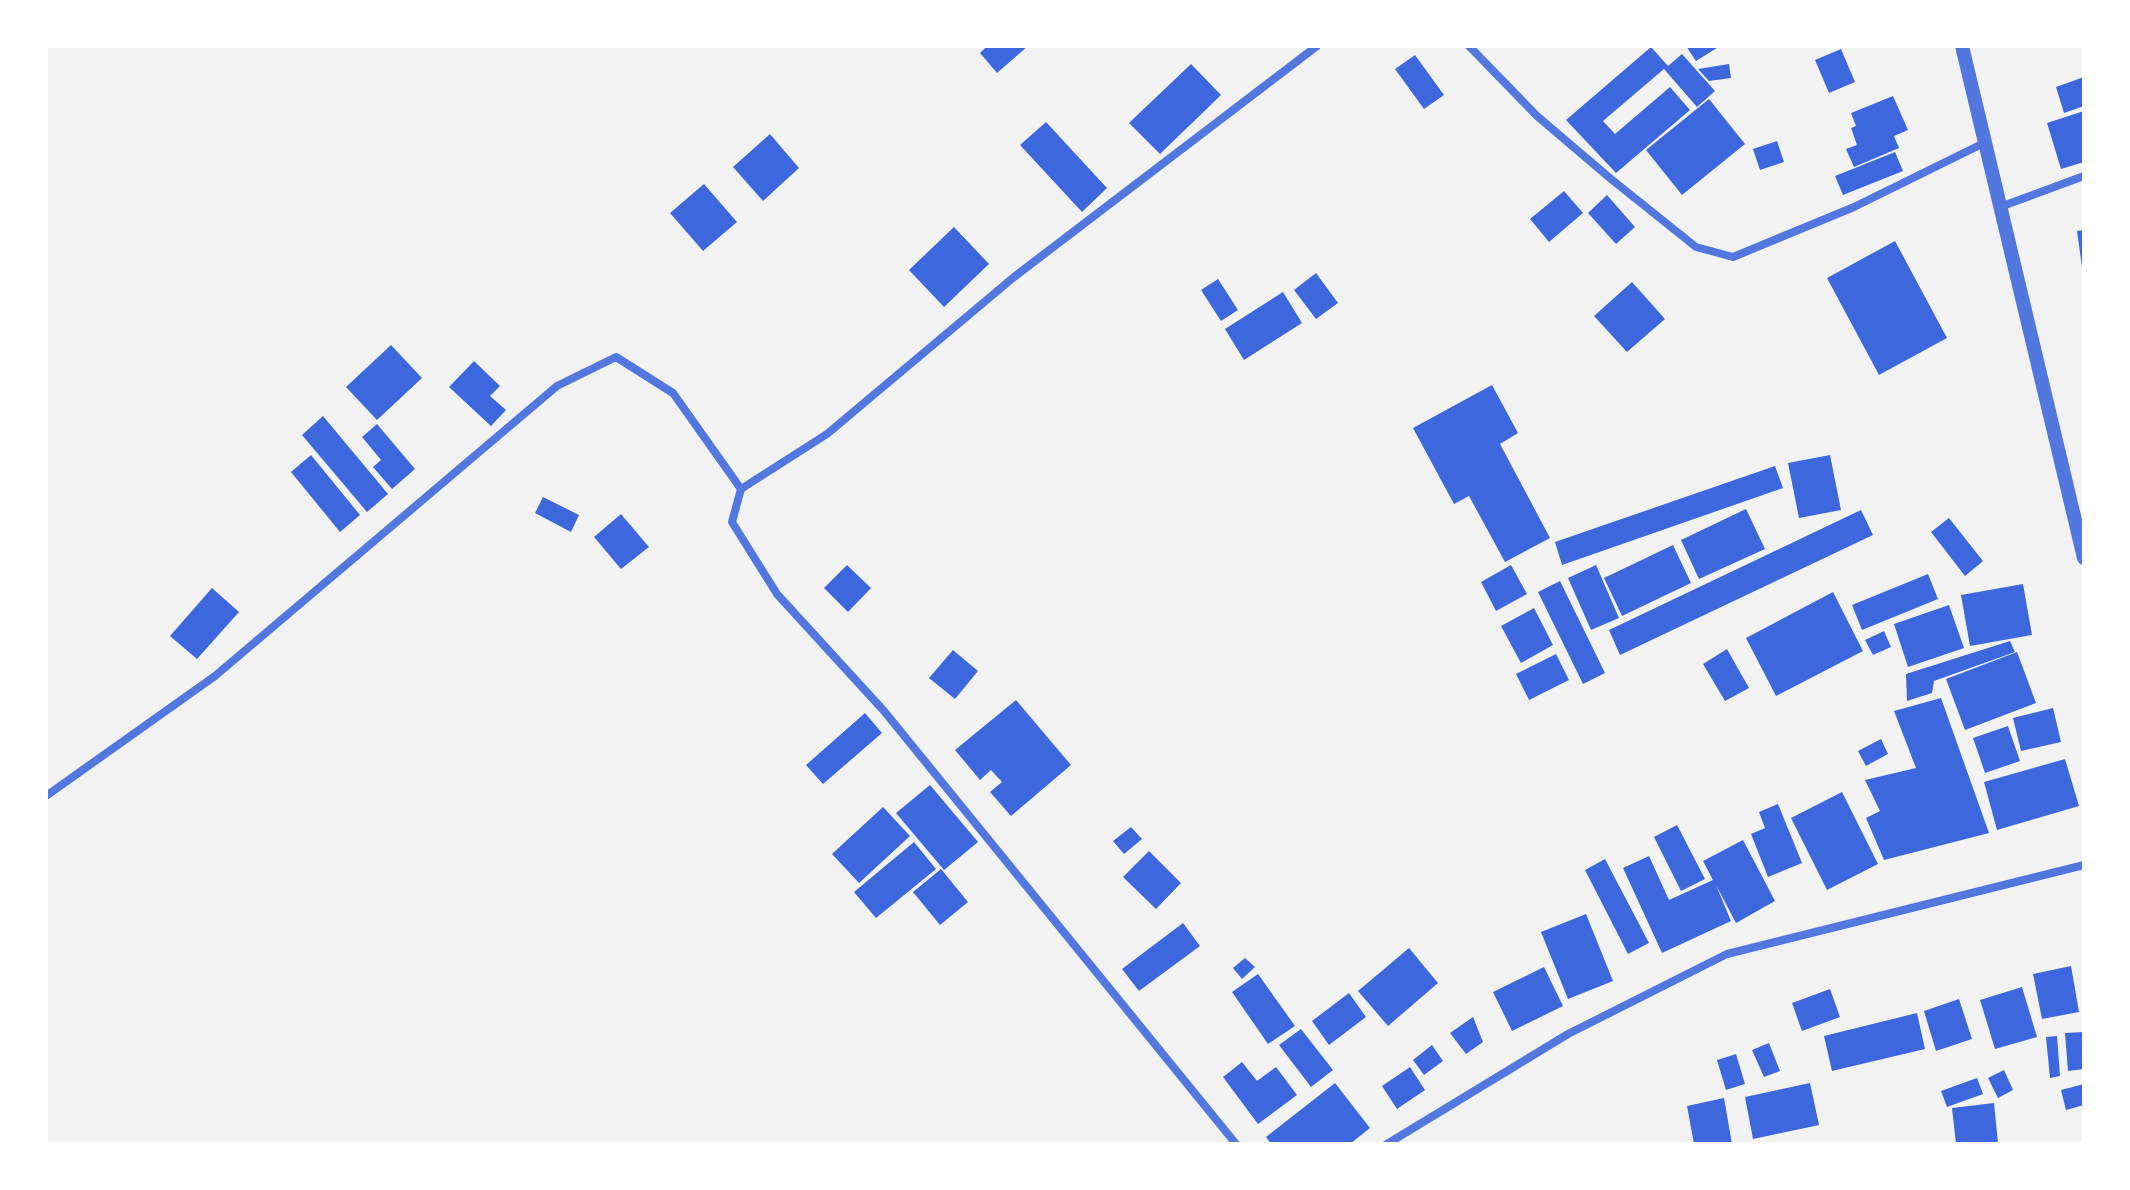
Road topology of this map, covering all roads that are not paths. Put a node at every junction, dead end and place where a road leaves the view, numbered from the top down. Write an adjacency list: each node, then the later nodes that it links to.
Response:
1 (1317, 46): 7 (street)
2 (1469, 46): 4 (street)
3 (1962, 46): 4 (street)
4 (1984, 143): 6 (street)
5 (2084, 176): 6 (street)
6 (2000, 207): 8 (street)
7 (741, 489): 9 (street); 12 (street)
8 (2084, 558)
9 (46, 796)
10 (2084, 865): 11 (street)
11 (1389, 1143)
12 (1236, 1144)

